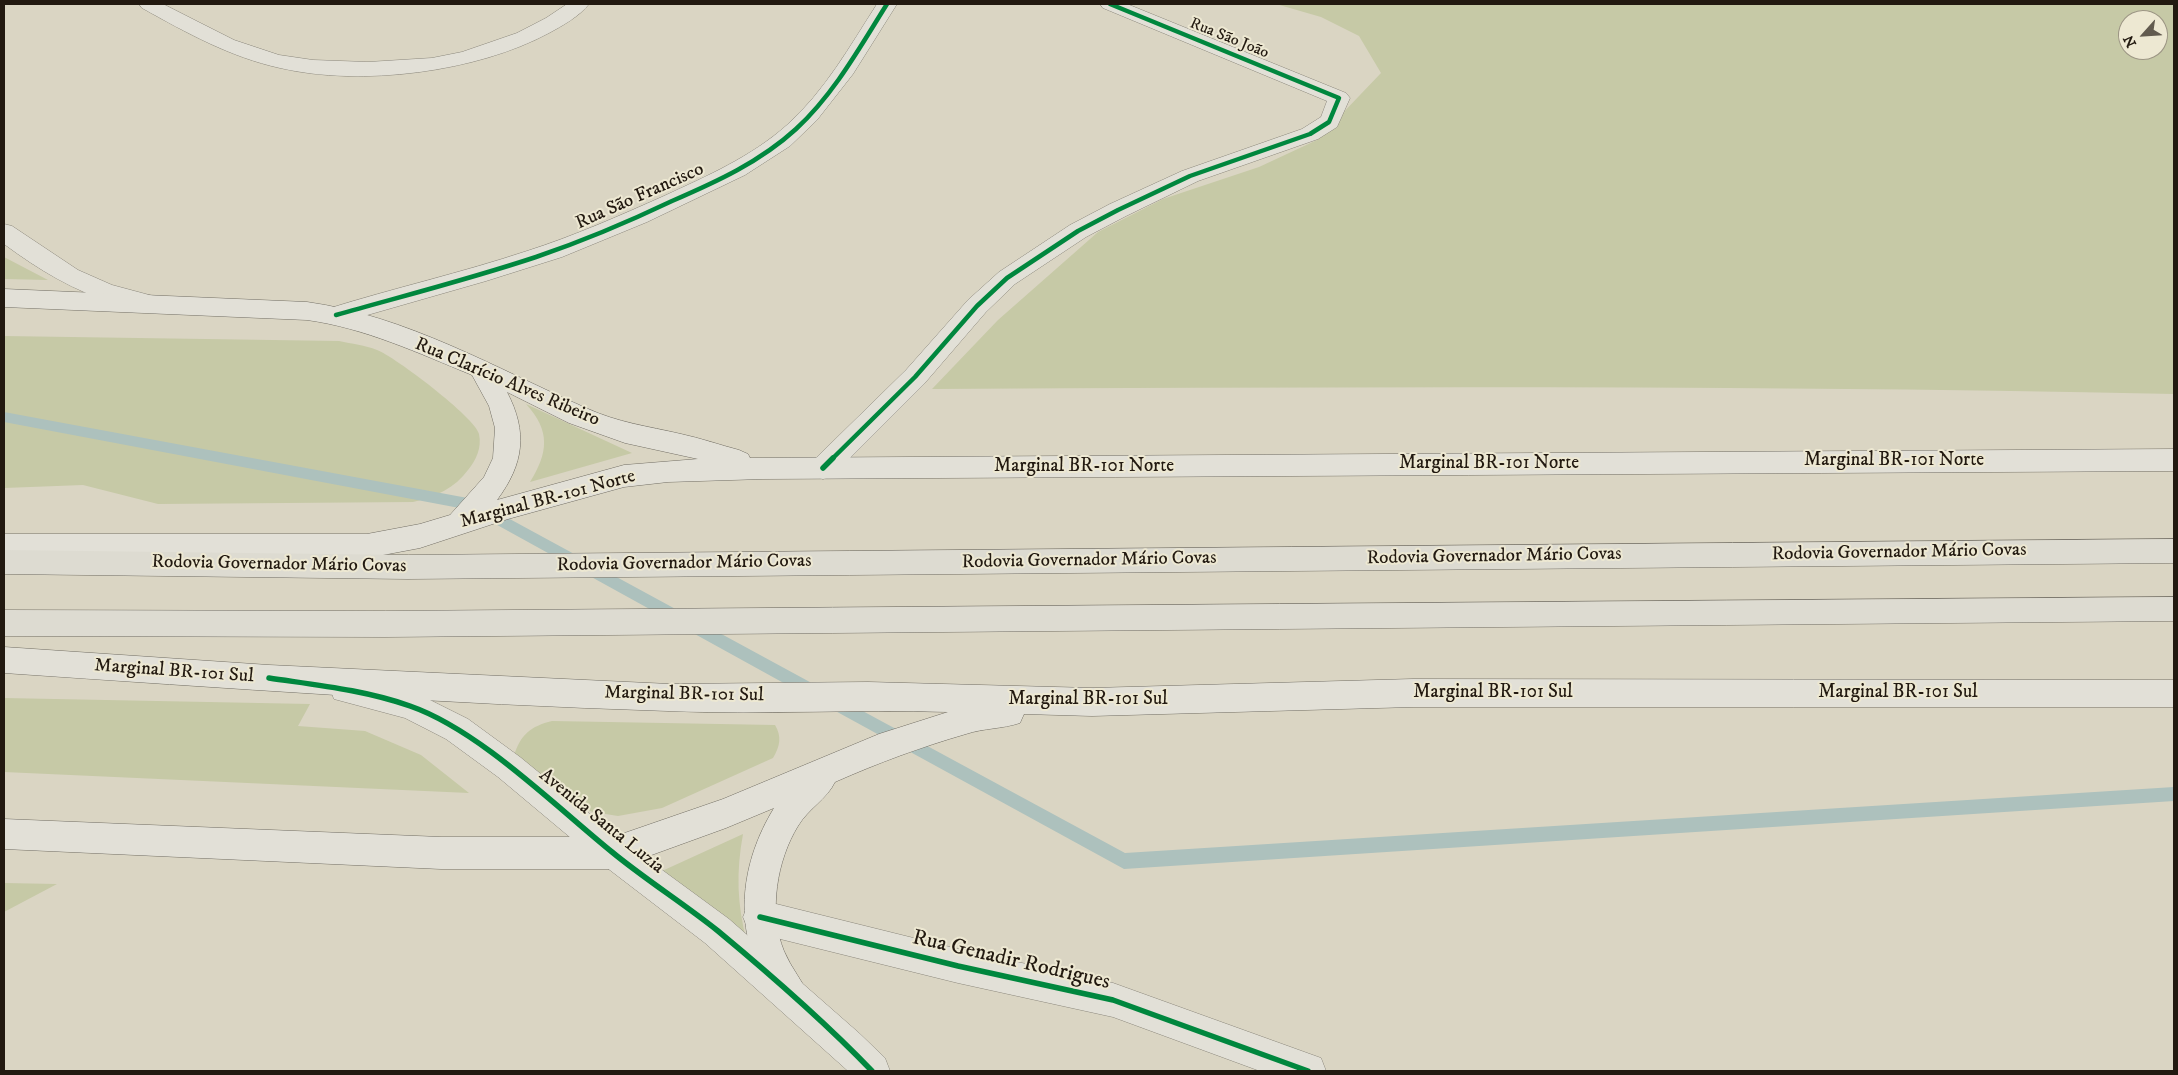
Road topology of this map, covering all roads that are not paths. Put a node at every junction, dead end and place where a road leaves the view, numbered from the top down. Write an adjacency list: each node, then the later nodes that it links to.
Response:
1 (148, 4): 2 (main road)
2 (579, 4)
3 (887, 4): 8 (main road, Rua São Francisco)
4 (1110, 4): 12 (main road, Rua São João)
5 (4, 232): 7 (main road, Rua Clarício Alves Ribeiro)
6 (4, 298): 7 (main road, Rua Clarício Alves Ribeiro)
7 (161, 305): 8 (main road, Rua Clarício Alves Ribeiro)
8 (336, 315): 9 (main road, Rua Clarício Alves Ribeiro)
9 (480, 368): 11 (main road, Rua Clarício Alves Ribeiro); 13 (main road)
10 (2174, 460): 12 (main road, Marginal BR-101 Norte)
11 (763, 468): 12 (main road, Marginal BR-101 Norte); 13 (main road, Marginal BR-101 Norte)
12 (823, 468)
13 (452, 526): 14 (main road, Marginal BR-101 Norte)
14 (4, 546)
15 (2174, 551): 16 (highway, Rodovia Governador Mário Covas)
16 (4, 562)
17 (2174, 609): 18 (highway)
18 (4, 623)
19 (4, 660): 20 (main road, Marginal BR-101 Sul)
20 (269, 678): 22 (main road, Marginal BR-101 Sul); 25 (main road, Avenida Santa Luzia)
21 (2174, 694): 22 (main road, Marginal BR-101 Sul)
22 (1092, 702): 23 (main road)
23 (839, 766): 25 (main road); 26 (main road)
24 (4, 834): 25 (main road)
25 (613, 853): 27 (main road, Avenida Santa Luzia)
26 (760, 917): 27 (main road); 29 (main road, Rua Genadir Rodrigues)
27 (793, 998): 28 (main road, Avenida Santa Luzia)
28 (872, 1071)
29 (1308, 1071)

